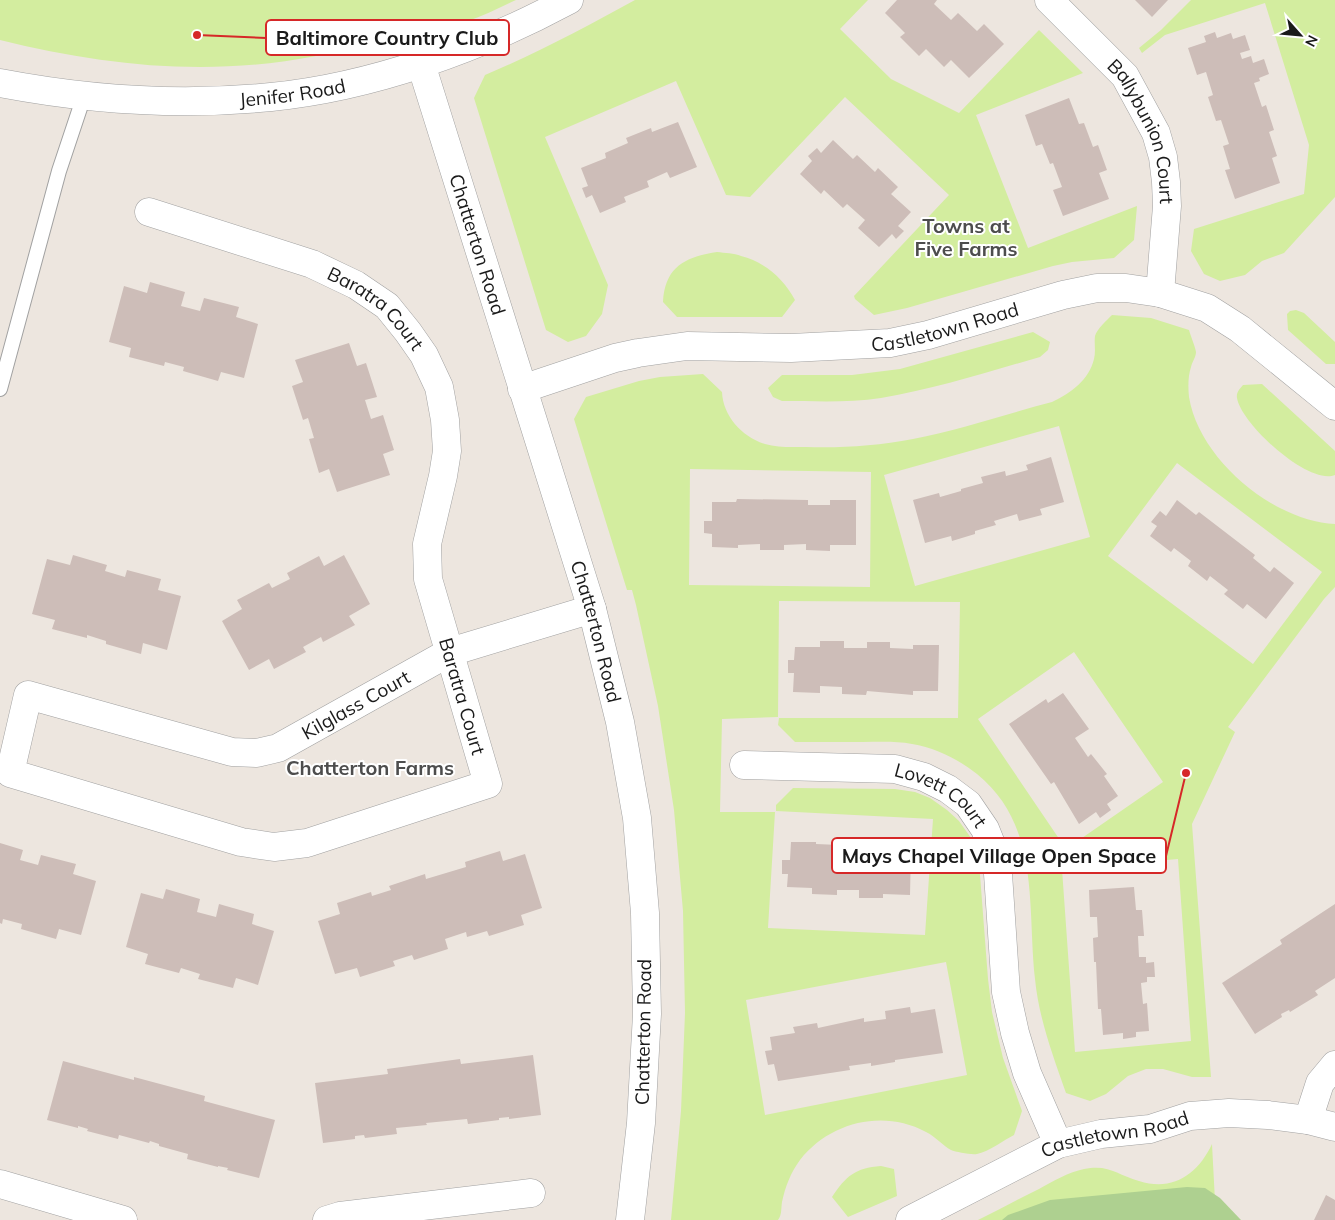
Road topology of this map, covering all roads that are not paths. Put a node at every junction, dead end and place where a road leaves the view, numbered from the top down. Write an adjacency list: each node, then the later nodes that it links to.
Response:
1 (569, 0): 3 (street, Jenifer Road)
2 (1049, 0): 7 (street, Ballybunion Court)
3 (421, 64): 5 (street, Jenifer Road); 9 (street, Chatterton Road)
4 (0, 83): 5 (street, Jenifer Road)
5 (84, 96): 8 (lane)
6 (149, 212): 12 (street, Baratra Court)
7 (1160, 293): 9 (street, Castletown Road); 10 (street, Castletown Road)
8 (0, 389)
9 (522, 389): 11 (street, Chatterton Road)
10 (1335, 406)
11 (592, 609): 12 (street, Kilglass Court); 23 (street, Chatterton Road)
12 (450, 652): 13 (street, Kilglass Court); 13 (street, Baratra Court)
13 (28, 695)
14 (744, 765): 18 (street, Lovett Court)
15 (1335, 1065): 16 (street)
16 (1308, 1120): 17 (street, Castletown Road); 18 (street, Castletown Road)
17 (1335, 1126)
18 (1058, 1144): 24 (street, Castletown Road)
19 (0, 1184): 21 (street)
20 (530, 1193): 22 (street)
21 (123, 1220)
22 (327, 1220)
23 (630, 1220)
24 (910, 1220)

